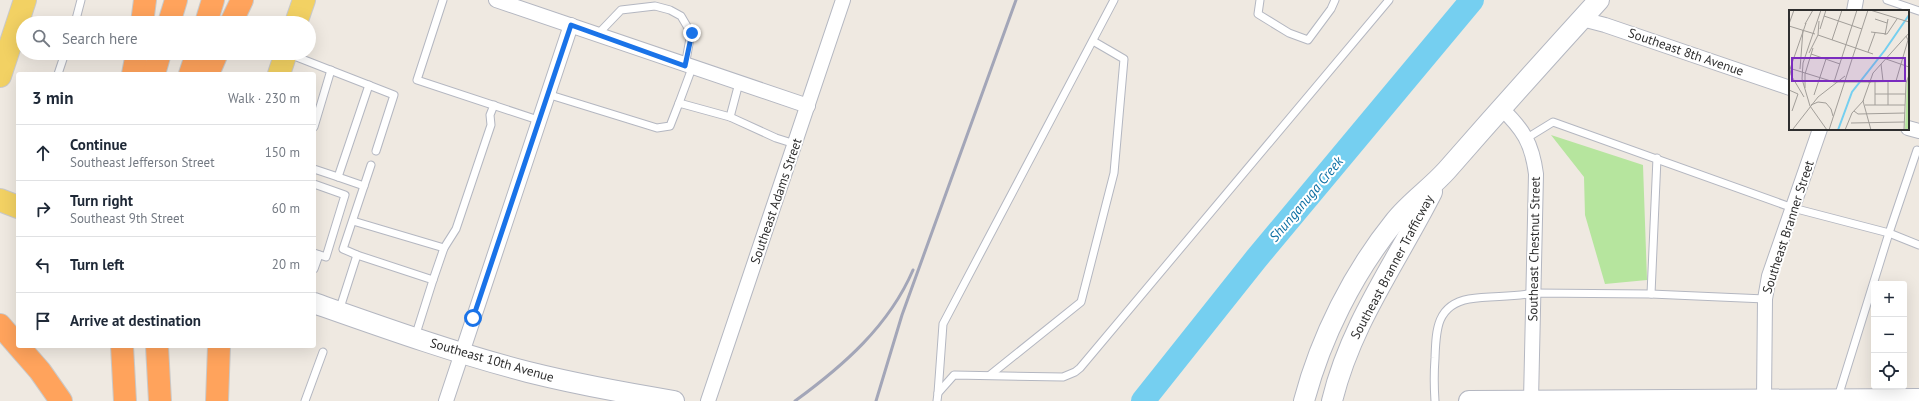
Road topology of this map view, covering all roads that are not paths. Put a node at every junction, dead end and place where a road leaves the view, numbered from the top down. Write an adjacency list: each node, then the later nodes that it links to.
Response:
1 (25, 0): 20 (main road)
2 (81, 0): 21 (lane)
3 (145, 0): 22 (highway)
4 (176, 0): 23 (highway)
5 (213, 0): 24 (highway)
6 (242, 0): 25 (highway)
7 (304, 0): 26 (main road)
8 (443, 0): 53 (lane)
9 (496, 0): 28 (street)
10 (843, 0): 54 (street, Southeast Adams Street)
11 (1114, 0): 31 (lane)
12 (1260, 0): 13 (lane)
13 (1335, 0)
14 (1389, 0): 97 (lane)
15 (1598, 0): 27 (main road, Southeast Branner Trafficway)
16 (1856, 0): 18 (street)
17 (1887, 0): 19 (lane)
18 (1854, 10)
19 (1919, 11)
20 (20, 16)
21 (77, 16)
22 (143, 16)
23 (171, 16)
24 (208, 16)
25 (234, 16)
26 (298, 16)
27 (1582, 18): 50 (street, Southeast 8th Avenue); 55 (main road, Southeast Branner Trafficway)
28 (571, 25): 30 (street); 51 (street)
29 (16, 27): 47 (main road)
30 (598, 34): 39 (street); 39 (lane)
31 (1093, 41): 97 (lane); 98 (lane)
32 (63, 60): 41 (lane)
33 (136, 60): 42 (highway)
34 (158, 60): 43 (highway)
35 (195, 60): 44 (highway)
36 (214, 60): 45 (highway)
37 (284, 60): 46 (main road)
38 (305, 60): 40 (lane)
39 (689, 67): 48 (street); 52 (lane)
40 (331, 70): 49 (lane); 57 (lane)
41 (59, 72)
42 (133, 72)
43 (155, 72)
44 (191, 72)
45 (209, 72)
46 (280, 72)
47 (0, 76)
48 (739, 83): 54 (street); 56 (lane)
49 (369, 85): 65 (lane); 69 (lane)
50 (1789, 88)
51 (547, 94): 52 (lane); 58 (street)
52 (679, 103): 56 (lane)
53 (494, 105): 58 (lane); 79 (lane)
54 (808, 106): 63 (street, Southeast Adams Street)
55 (1501, 108): 62 (street, Southeast Chestnut Street); 70 (main road, Southeast Branner Trafficway)
56 (730, 117): 63 (lane)
57 (316, 120)
58 (538, 120): 96 (street)
59 (1909, 128): 61 (street)
60 (1820, 130): 75 (street, Southeast Branner Street)
61 (1919, 132)
62 (1527, 138): 66 (lane); 83 (street, Southeast Chestnut Street)
63 (795, 144): 111 (street, Southeast Adams Street)
64 (1917, 150): 77 (lane)
65 (376, 151)
66 (1657, 158): 75 (lane); 84 (lane)
67 (371, 165): 72 (lane)
68 (316, 170): 69 (lane)
69 (338, 177): 72 (lane)
70 (1438, 180): 113 (main road, Southeast Branner Trafficway); 114 (main road, Southeast Branner Trafficway)
71 (316, 185): 80 (lane)
72 (364, 186): 76 (lane)
73 (0, 200): 74 (main road)
74 (16, 206)
75 (1793, 208): 77 (lane); 85 (street, Southeast Branner Street)
76 (353, 221): 79 (lane); 81 (lane)
77 (1889, 233): 78 (lane); 100 (lane)
78 (1919, 245)
79 (444, 248): 82 (lane)
80 (317, 254)
81 (357, 255): 82 (lane); 87 (lane)
82 (433, 280): 89 (lane)
83 (1533, 293): 84 (lane); 102 (street, Southeast Chestnut Street); 115 (lane)
84 (1651, 294): 85 (lane)
85 (1765, 299): 99 (street, Southeast Branner Street)
86 (316, 304): 87 (main road, Southeast 10th Avenue)
87 (339, 312): 89 (main road, Southeast 10th Avenue)
88 (0, 325): 90 (highway)
89 (415, 337): 96 (main road, Southeast 10th Avenue)
90 (16, 343)
91 (20, 348): 104 (highway)
92 (122, 348): 105 (highway)
93 (157, 348): 106 (highway)
94 (219, 348): 107 (highway)
95 (323, 352): 108 (lane)
96 (462, 354): 109 (street); 110 (main road, Southeast 10th Avenue)
97 (990, 375): 98 (lane)
98 (938, 393): 112 (lane)
99 (1764, 399): 100 (main road); 103 (main road)
100 (1837, 399): 101 (main road)
101 (1919, 399)
102 (1531, 400): 103 (main road); 116 (main road)
103 (1623, 400)
104 (62, 401)
105 (125, 401)
106 (160, 401)
107 (217, 401)
108 (305, 401)
109 (446, 401)
110 (674, 401)
111 (708, 401)
112 (937, 401)
113 (1304, 401)
114 (1332, 401)
115 (1435, 401)
116 (1469, 401)

